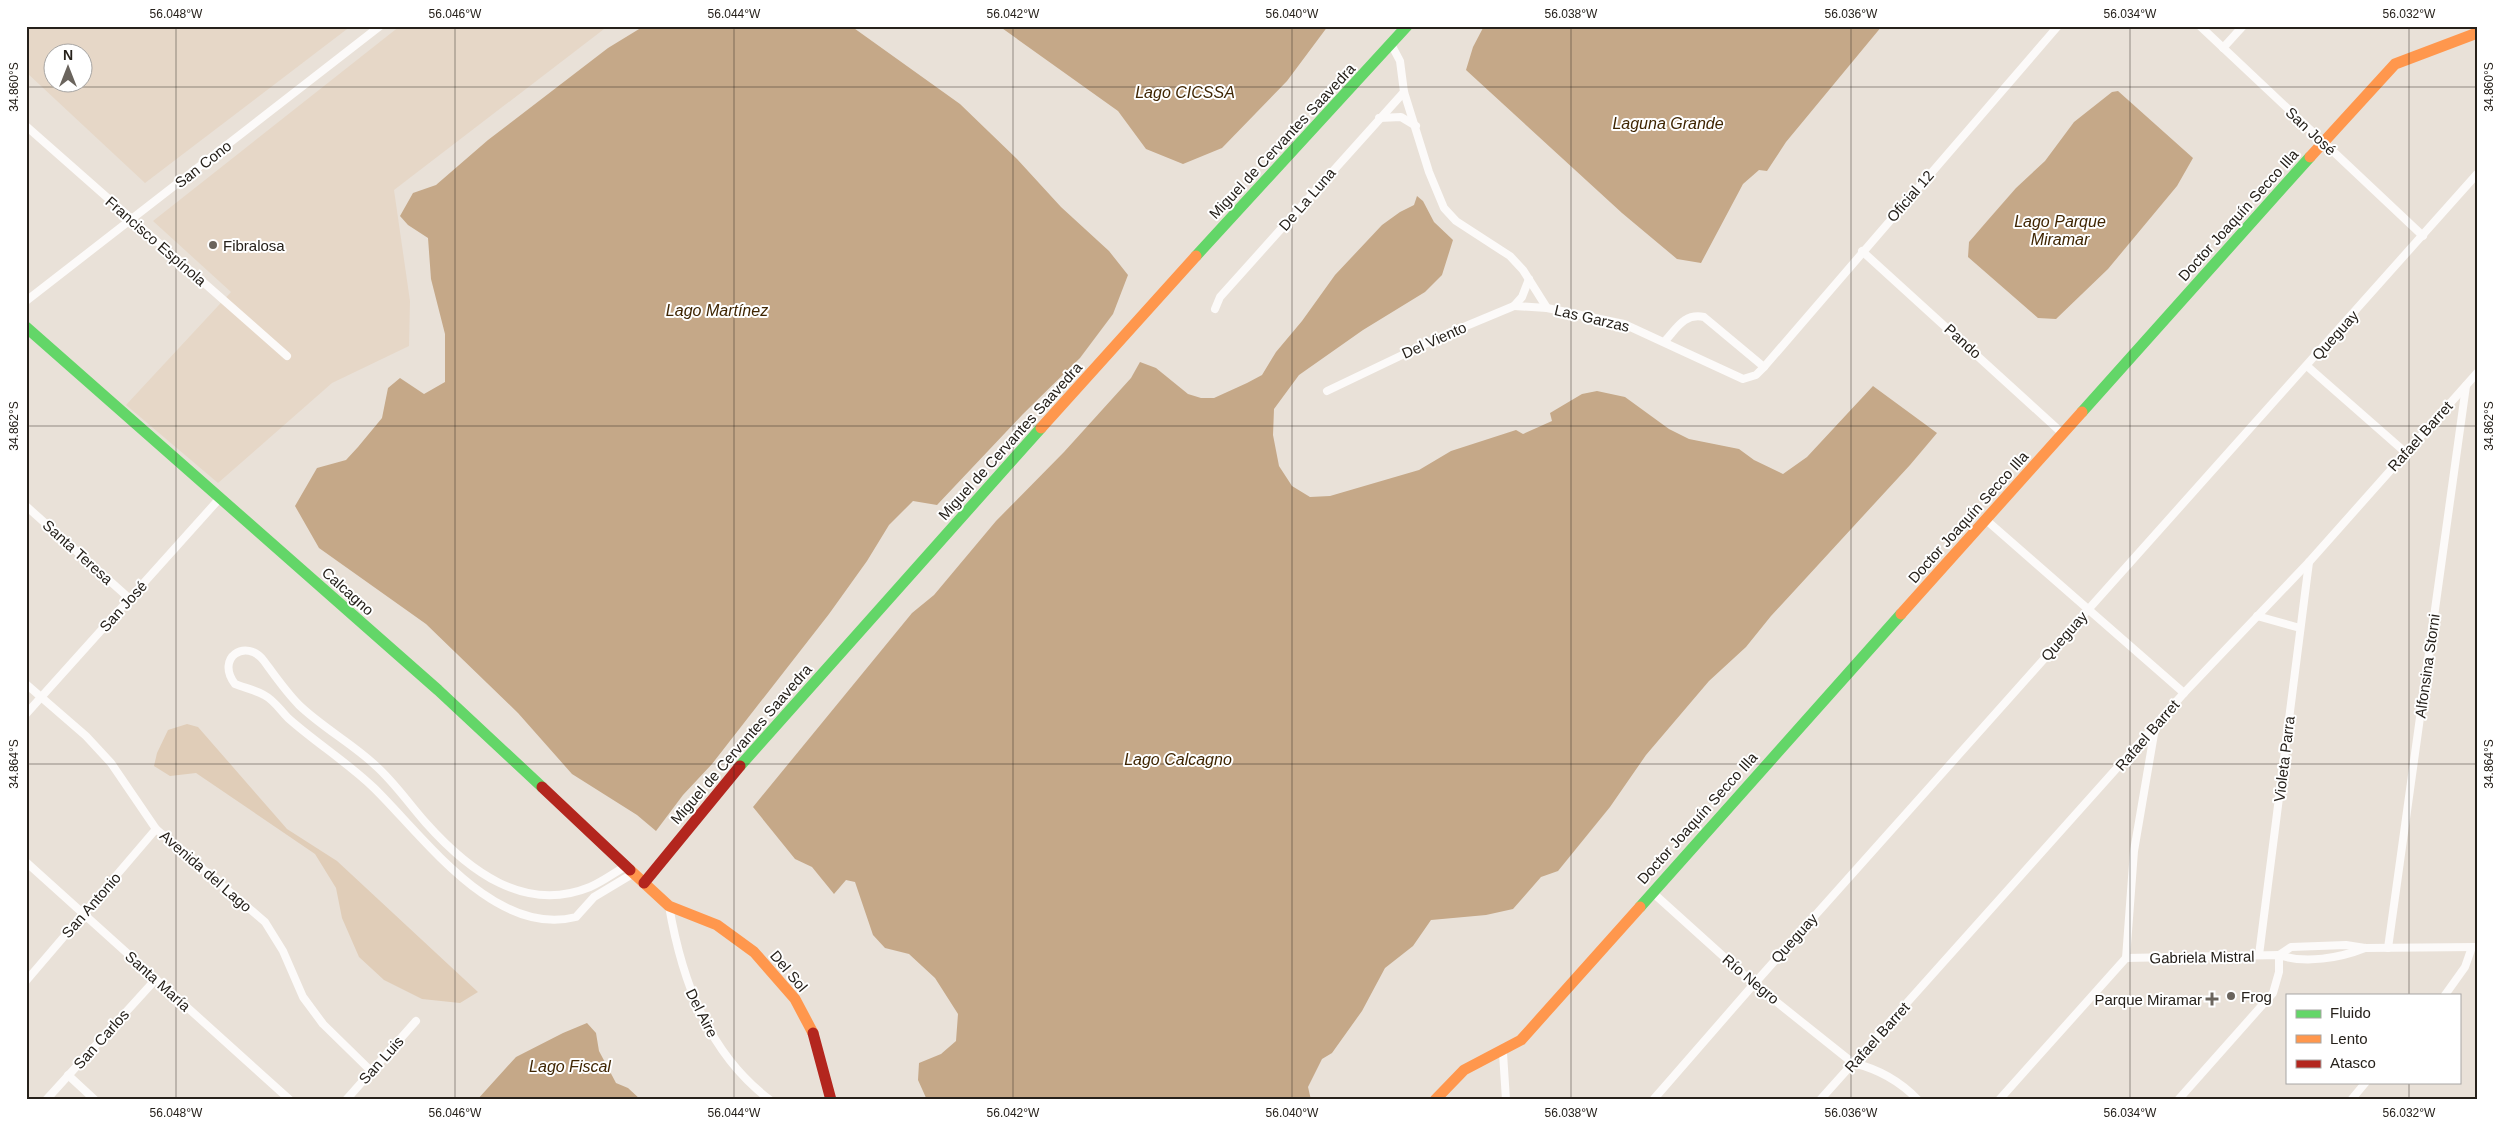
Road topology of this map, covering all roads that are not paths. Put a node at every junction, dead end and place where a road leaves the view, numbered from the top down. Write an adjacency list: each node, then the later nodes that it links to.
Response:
1 (380, 26): 15 (street, San Cono)
2 (1407, 26): 7 (street, Miguel de Cervantes Saavedra)
3 (2058, 26): 17 (street, Oficial 12)
4 (2200, 26): 8 (street, San José)
5 (2243, 26): 8 (street)
6 (2473, 31): 13 (street, Doctor Joaquín Secco Illa)
7 (1391, 44): 9 (street, Las Garzas); 55 (street, Miguel de Cervantes Saavedra)
8 (2223, 48): 13 (street, San José)
9 (1404, 92): 10 (street, De La Luna); 12 (street, Las Garzas)
10 (1378, 118): 12 (street); 22 (street, De La Luna)
11 (26, 126): 15 (street, Francisco Espínola)
12 (1416, 126): 18 (street, Las Garzas)
13 (2323, 142): 16 (street, San José); 31 (street, Doctor Joaquín Secco Illa)
14 (2477, 174): 16 (street, Queguay)
15 (132, 219): 19 (street, San Cono); 25 (street, Francisco Espínola)
16 (2423, 236): 26 (street, Queguay)
17 (1862, 251): 27 (street, Oficial 12); 31 (street, Pando)
18 (1529, 279): 20 (street); 21 (street, Las Garzas)
19 (26, 301)
20 (1514, 306): 21 (street); 30 (street, Del Viento)
21 (1546, 308): 24 (street, Las Garzas)
22 (1215, 310)
23 (26, 327): 33 (street, Calcagno)
24 (1665, 341): 27 (street, Las Garzas); 27 (street)
25 (287, 356)
26 (2307, 366): 32 (street); 38 (street, Queguay)
27 (1764, 367)
28 (2477, 372): 29 (street, Rafael Barret)
29 (2467, 384): 32 (street, Rafael Barret); 61 (street, Alfonsina Storni)
30 (1327, 391)
31 (2062, 433): 35 (street, Doctor Joaquín Secco Illa)
32 (2406, 452): 36 (street, Rafael Barret)
33 (220, 498): 37 (street, San José); 53 (street, Calcagno)
34 (26, 506): 37 (street, Santa Teresa)
35 (1985, 519): 38 (street); 56 (street, Doctor Joaquín Secco Illa)
36 (2309, 562): 39 (street, Rafael Barret); 40 (street, Violeta Parra)
37 (130, 598): 43 (street, San José)
38 (2087, 610): 42 (street); 67 (street, Queguay)
39 (2257, 616): 40 (street); 42 (street, Rafael Barret)
40 (2300, 628): 62 (street, Violeta Parra)
41 (26, 684): 43 (street, Avenida del Lago)
42 (2184, 693): 45 (street, Rafael Barret)
43 (41, 697): 44 (street, San José); 50 (street, Avenida del Lago)
44 (26, 714)
45 (2154, 727): 46 (street, Rafael Barret); 48 (street)
46 (2136, 749): 48 (street); 71 (street, Rafael Barret)
47 (362, 753): 49 (street); 49 (street); 51 (street)
48 (2151, 758): 64 (street)
49 (351, 766): 54 (street)
50 (156, 829): 58 (street, San Antonio); 72 (street, Avenida del Lago)
51 (463, 860): 53 (street); 54 (street)
52 (26, 862): 58 (street, Santa María)
53 (630, 870): 54 (street); 55 (street, Calcagno)
54 (454, 872)
55 (644, 883): 57 (street, Calcagno)
56 (1652, 892): 67 (street, Río Negro); 70 (street, Doctor Joaquín Secco Illa)
57 (669, 906): 79 (street, Del Aire); 80 (street, Del Sol)
58 (84, 914): 65 (street, Santa María); 66 (street, San Antonio)
59 (2475, 947): 61 (street, Gabriela Mistral); 68 (street)
60 (2365, 948): 61 (street, Gabriela Mistral); 63 (street, Gabriela Mistral); 63 (street, Gabriela Mistral)
61 (2388, 948)
62 (2258, 955): 63 (street, Gabriela Mistral); 64 (street, Gabriela Mistral)
63 (2279, 955): 87 (street)
64 (2126, 958): 86 (street)
65 (156, 978): 73 (street, San Carlos); 77 (street, Santa María)
66 (26, 980)
67 (1754, 984): 71 (street, Río Negro); 83 (street, Queguay)
68 (2446, 994)
69 (416, 1021): 72 (street, San Luis)
70 (1503, 1053): 81 (street, Doctor Joaquín Secco Illa); 82 (street)
71 (1853, 1063): 84 (street, Rafael Barret); 85 (street)
72 (370, 1070): 78 (street, San Luis)
73 (68, 1075): 75 (street, San Carlos); 76 (street)
74 (2364, 1084): 88 (street)
75 (46, 1100)
76 (95, 1100)
77 (290, 1100)
78 (346, 1100)
79 (770, 1100)
80 (831, 1100)
81 (1435, 1100)
82 (1506, 1100)
83 (1653, 1100)
84 (1820, 1100)
85 (1918, 1100)
86 (1999, 1100)
87 (2178, 1100)
88 (2351, 1100)

